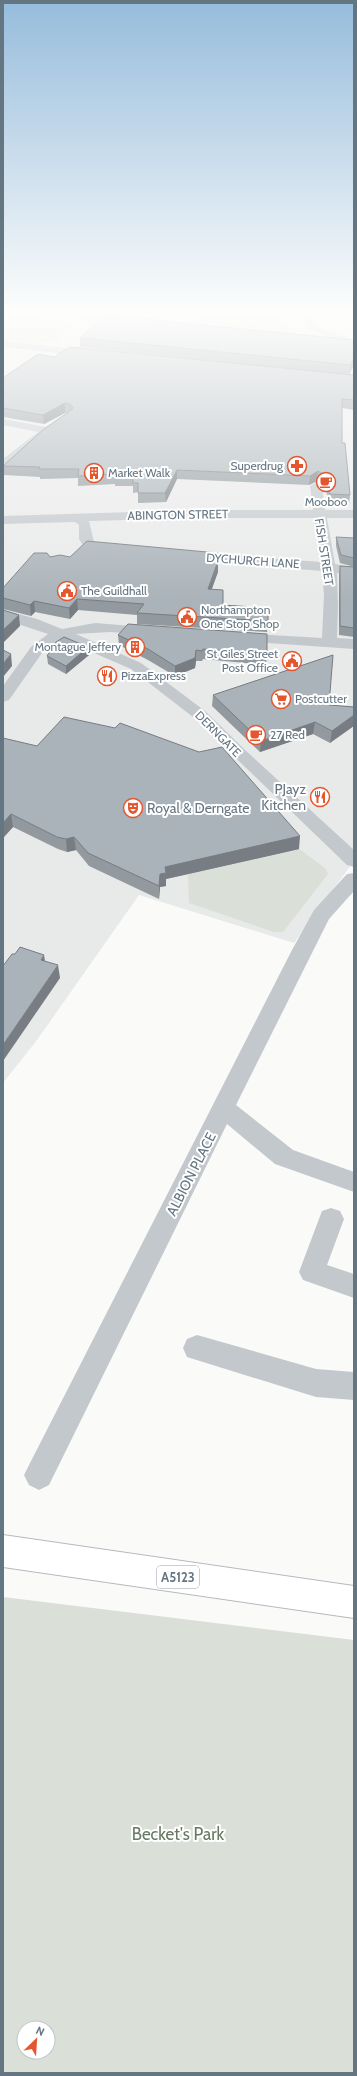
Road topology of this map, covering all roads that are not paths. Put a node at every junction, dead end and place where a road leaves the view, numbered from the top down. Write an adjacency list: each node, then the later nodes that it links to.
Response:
1 (3, 422): 2 (street)
2 (3, 465)
3 (316, 486): 4 (street, FISH STREET)
4 (318, 513): 5 (street, ABINGTON STREET); 6 (street, ABINGTON STREET); 10 (street, FISH STREET)
5 (354, 514)
6 (78, 518): 7 (street, ABINGTON STREET); 8 (street)
7 (3, 520)
8 (127, 551)
9 (172, 555): 10 (street, DYCHURCH LANE)
10 (330, 569): 11 (street, DYCHURCH LANE); 17 (street, FISH STREET)
11 (354, 571)
12 (3, 614): 15 (street, DERNGATE)
13 (131, 630): 14 (street); 15 (street); 19 (street)
14 (162, 632)
15 (62, 634): 19 (street, DERNGATE); 20 (street)
16 (226, 636): 17 (street)
17 (329, 642): 18 (street)
18 (354, 644)
19 (106, 652): 21 (street, DERNGATE)
20 (3, 697)
21 (350, 851)
22 (354, 879): 23 (street, ALBION PLACE)
23 (224, 1109): 24 (street); 29 (street, ALBION PLACE)
24 (354, 1182)
25 (331, 1219): 26 (street)
26 (354, 1286)
27 (197, 1348): 28 (street)
28 (354, 1386)
29 (40, 1475)
30 (3, 1551): 31 (main road, A5123)
31 (354, 1602)

